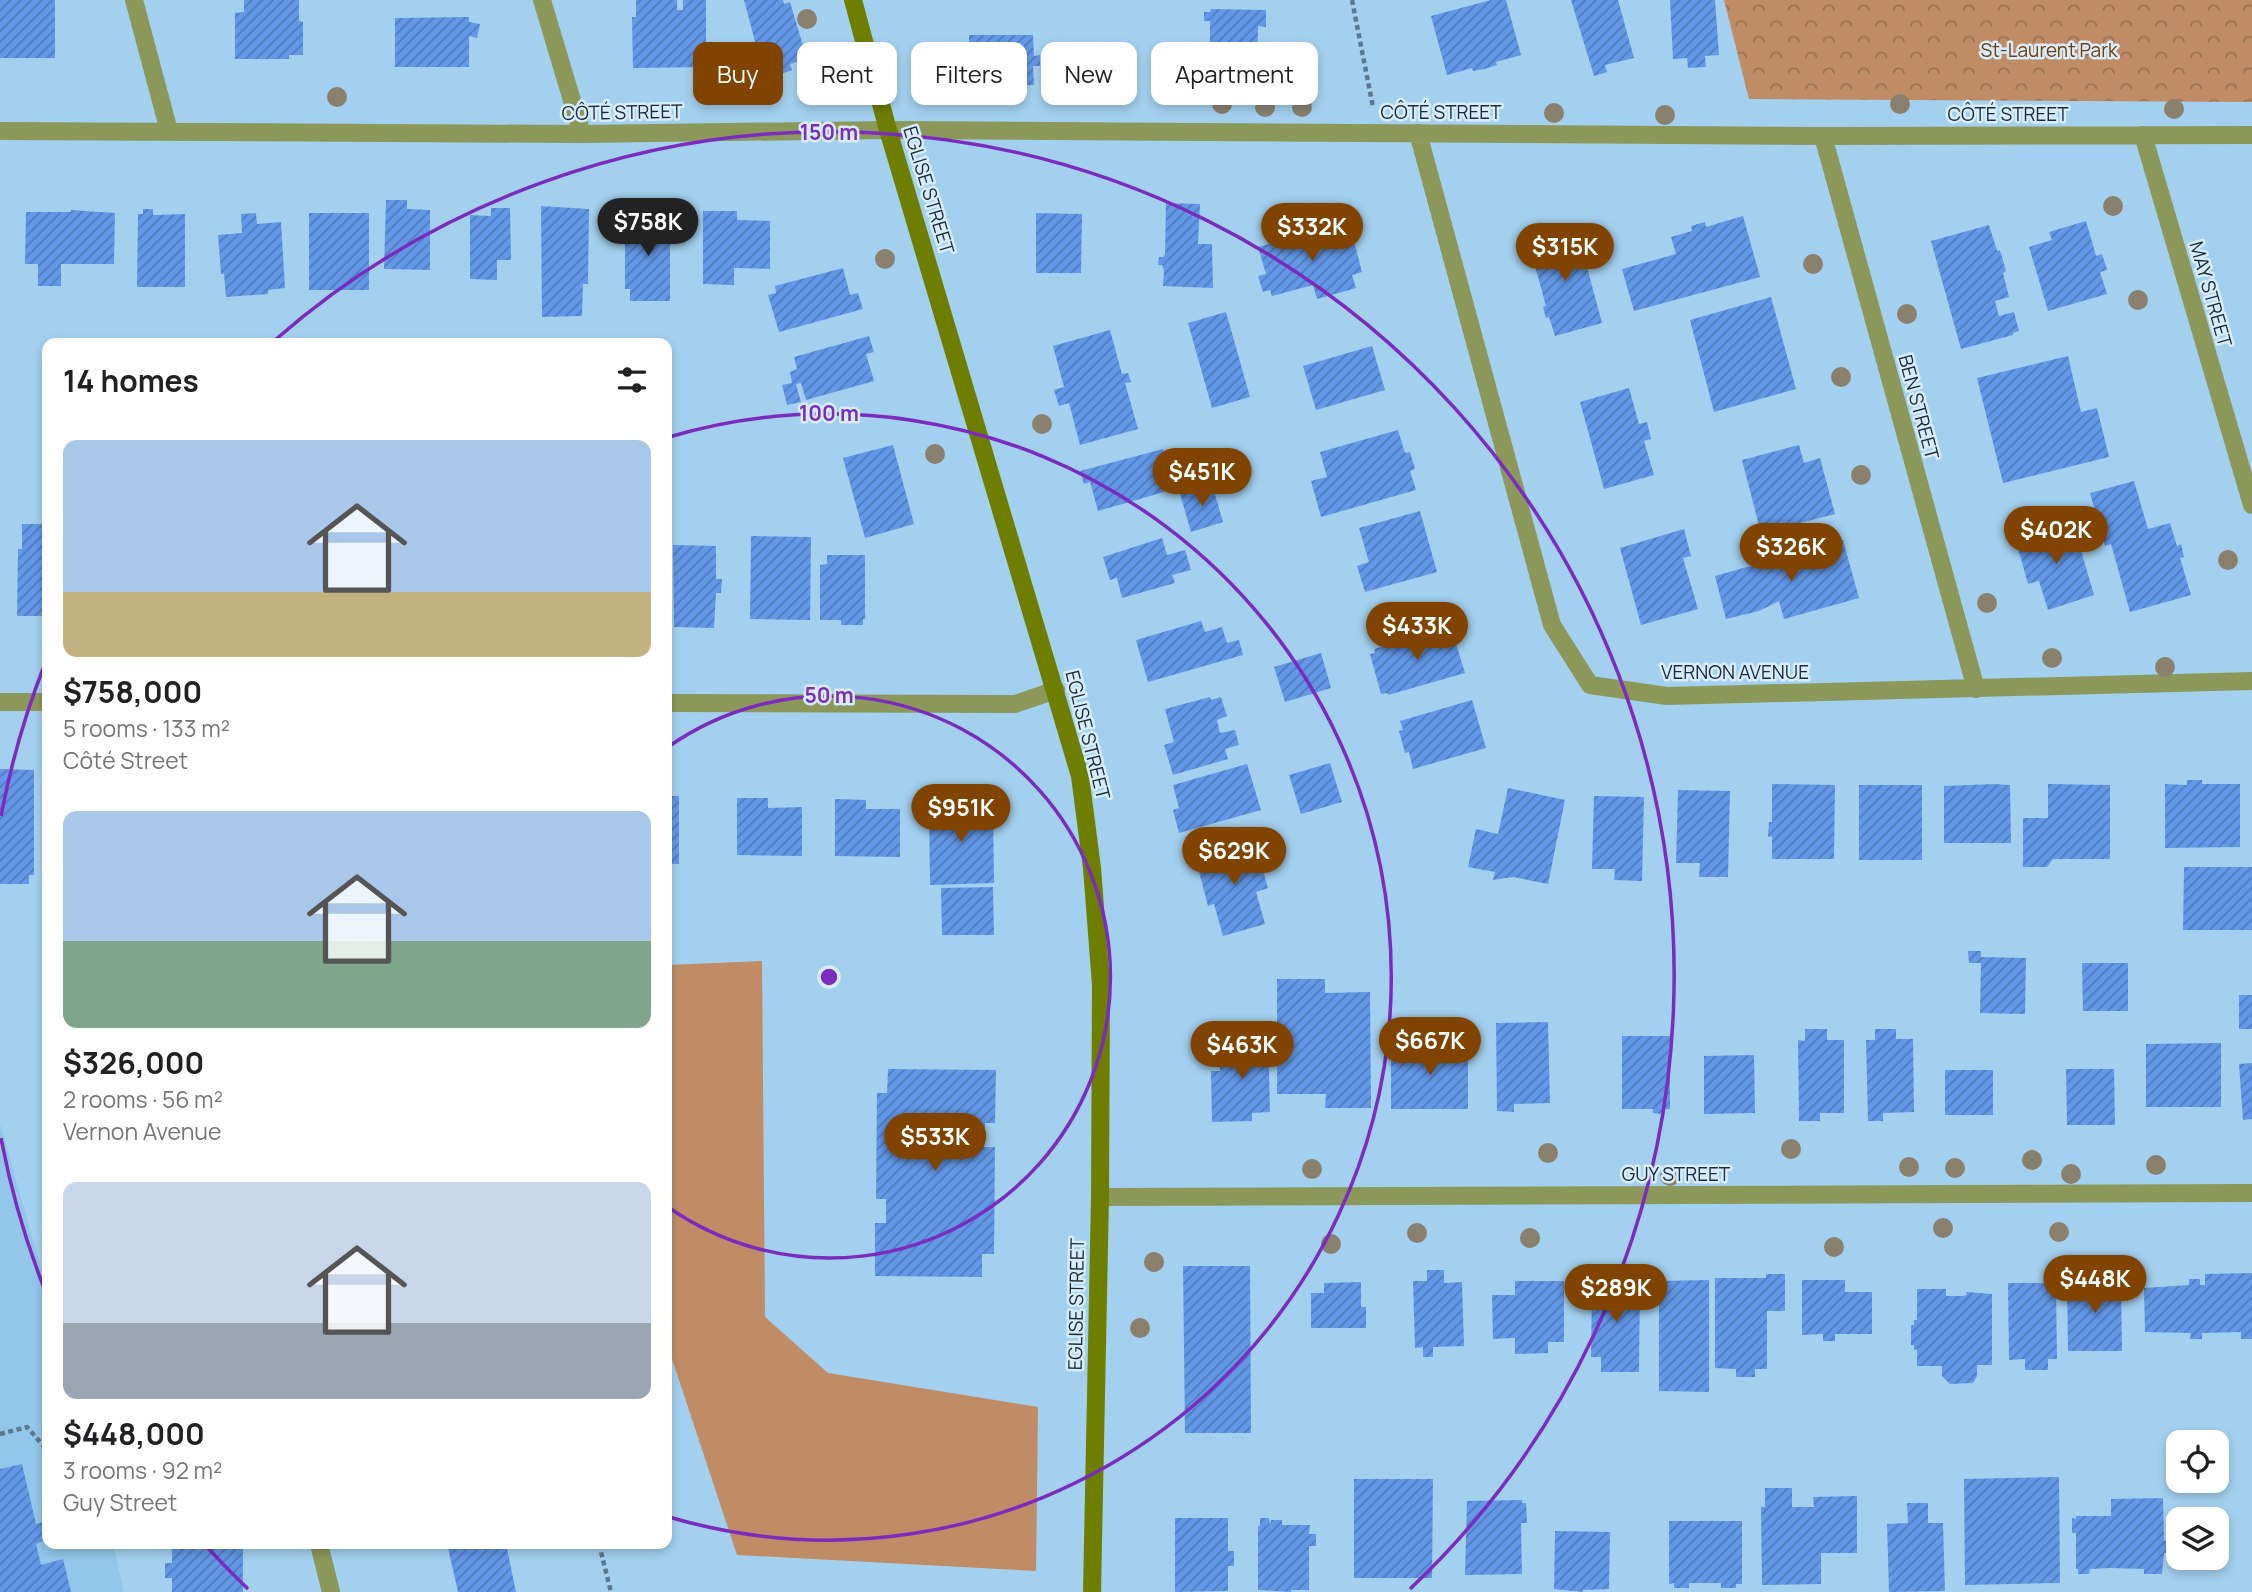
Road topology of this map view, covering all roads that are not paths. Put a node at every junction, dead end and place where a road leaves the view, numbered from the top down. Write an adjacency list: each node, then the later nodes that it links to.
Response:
1 (134, 0): 6 (street)
2 (542, 0): 8 (street)
3 (853, 0): 4 (street, EGLISE STREET)
4 (888, 130): 7 (street, CÔTÉ STREET); 8 (street, CÔTÉ STREET); 15 (street, EGLISE STREET)
5 (0, 131): 6 (street, CÔTÉ STREET)
6 (169, 131): 8 (street, CÔTÉ STREET)
7 (1418, 133): 11 (street, CÔTÉ STREET); 14 (street, VERNON AVENUE)
8 (582, 134)
9 (2143, 135): 10 (street, CÔTÉ STREET); 11 (street, CÔTÉ STREET); 12 (street, MAY STREET)
10 (2252, 135)
11 (1823, 136): 14 (street, BEN STREET)
12 (2252, 505)
13 (2252, 681): 14 (street, VERNON AVENUE)
14 (1976, 689)
15 (1056, 690): 18 (street); 20 (street, EGLISE STREET)
16 (0, 702): 17 (street)
17 (42, 702)
18 (672, 703)
19 (2252, 1193): 20 (street, GUY STREET)
20 (1100, 1197): 23 (street, EGLISE STREET)
21 (320, 1549): 22 (street)
22 (331, 1592)
23 (1092, 1592)

